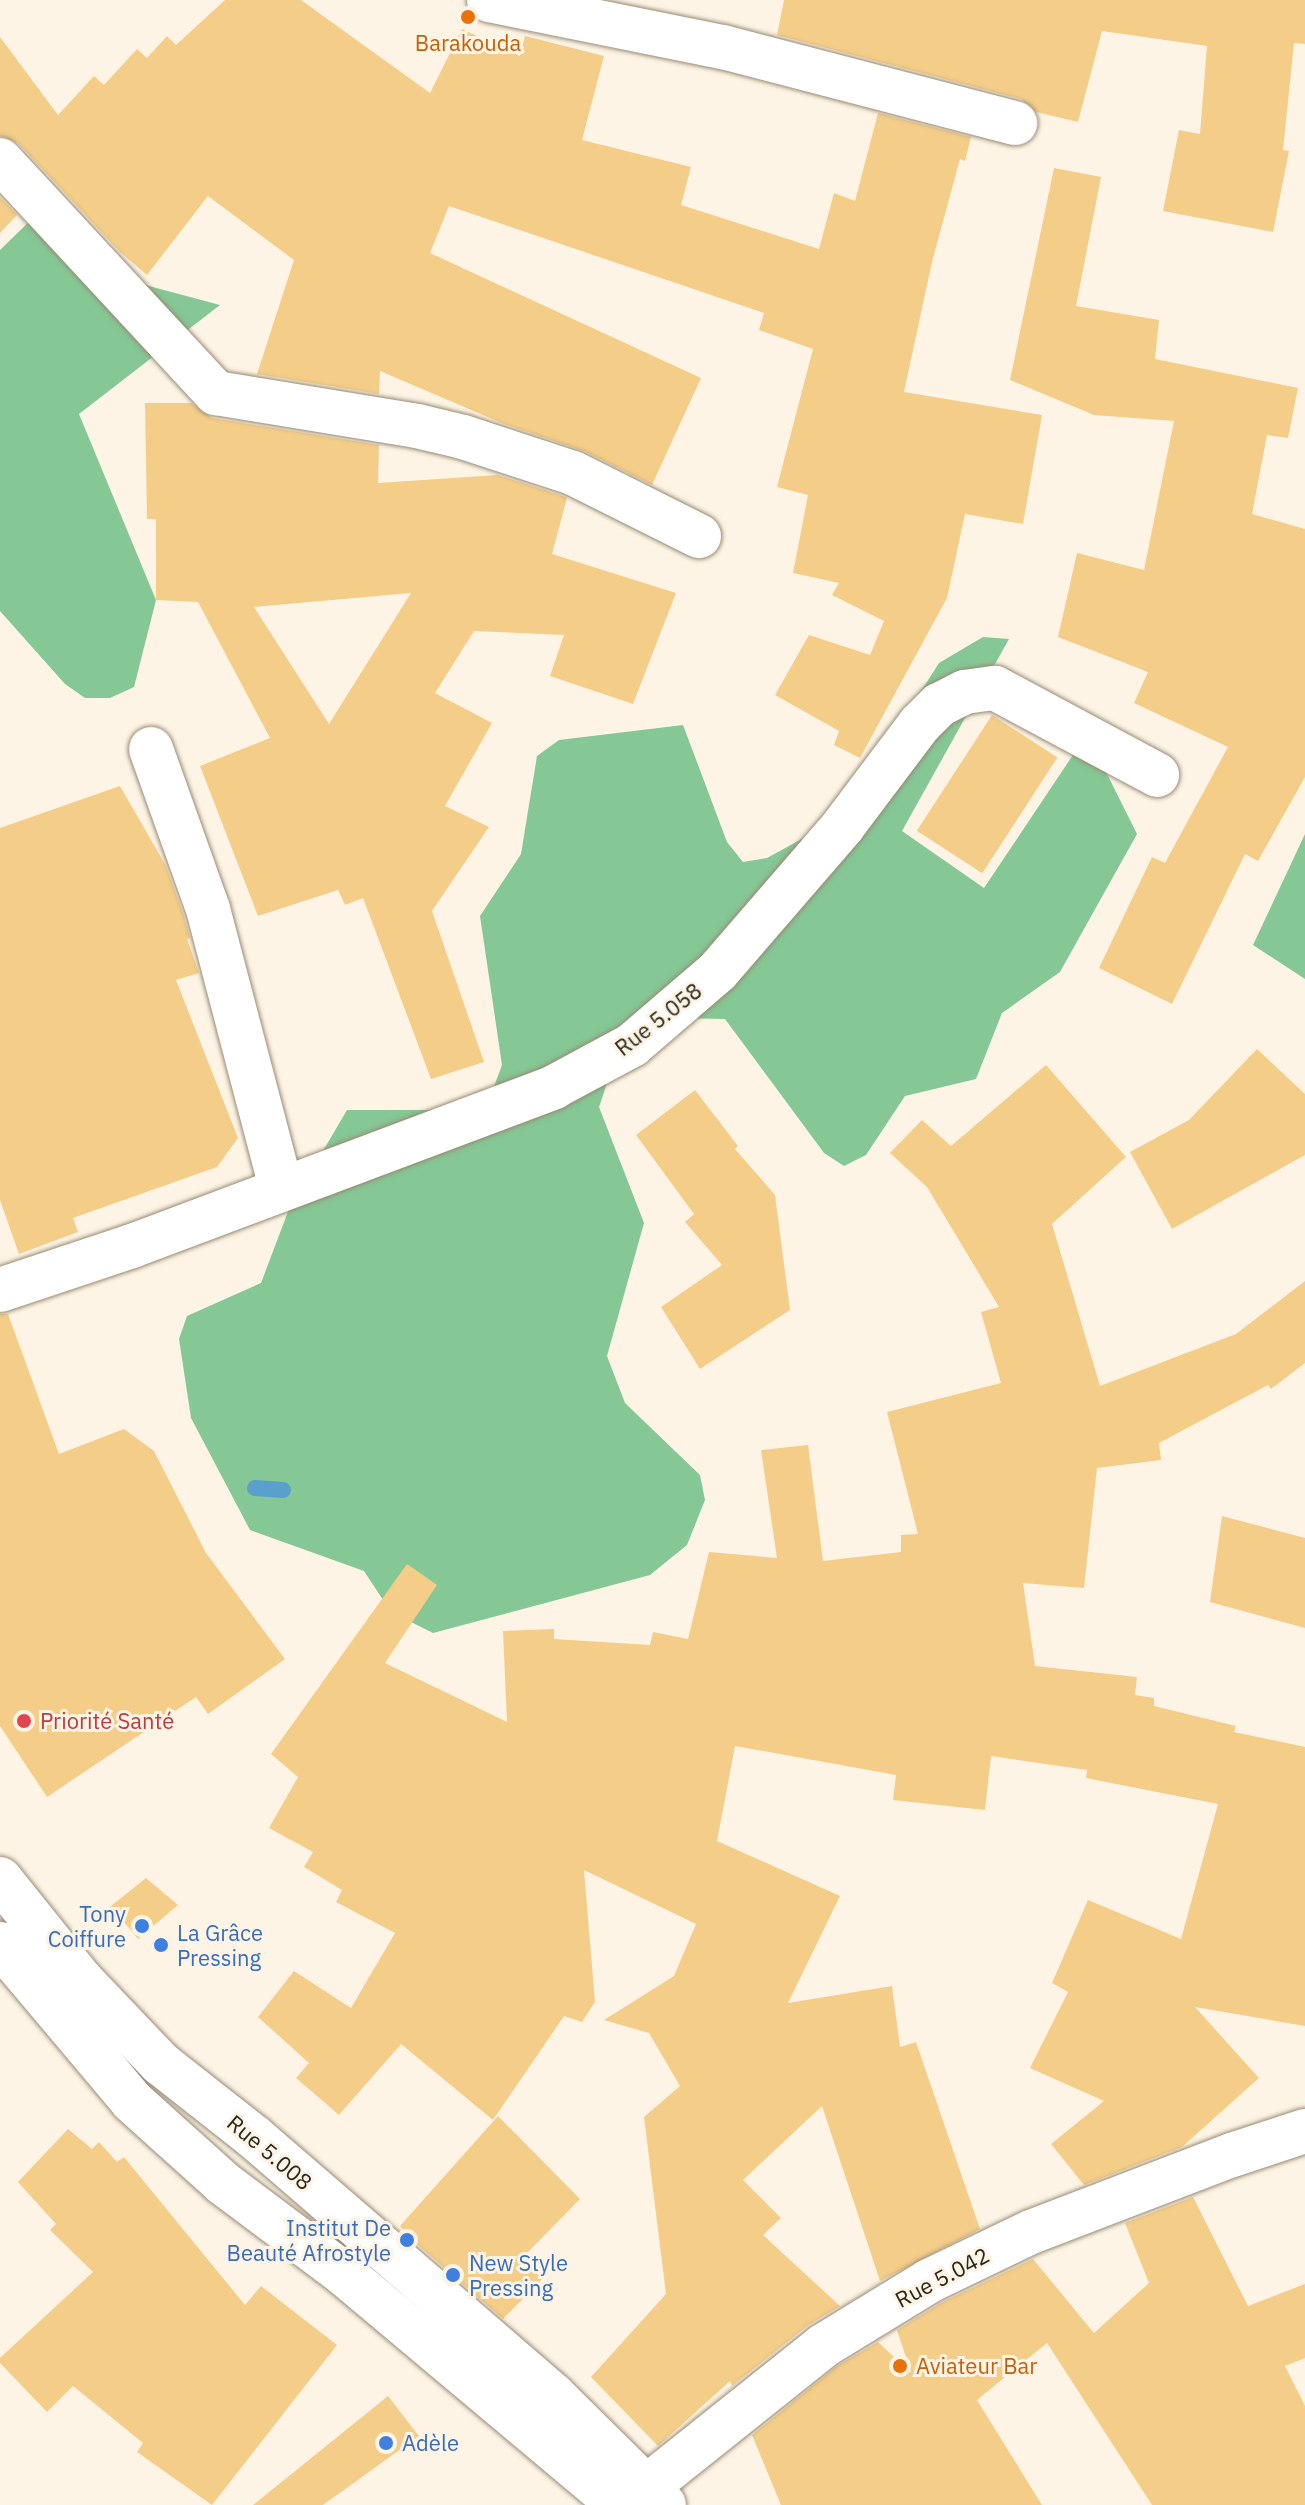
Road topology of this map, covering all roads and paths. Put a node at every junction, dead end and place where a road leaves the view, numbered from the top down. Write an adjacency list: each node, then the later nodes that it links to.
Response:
1 (489, 0): 2 (street)
2 (1015, 123)
3 (0, 160): 4 (street)
4 (699, 536)
5 (151, 749): 7 (street)
6 (1157, 775): 7 (street, Rue 5.058)
7 (281, 1188): 8 (street, Rue 5.058)
8 (0, 1290)
9 (0, 1879): 12 (street, Rue 5.008)
10 (0, 1944): 12 (street)
11 (1305, 2131): 12 (street, Rue 5.042)
12 (638, 2501)

